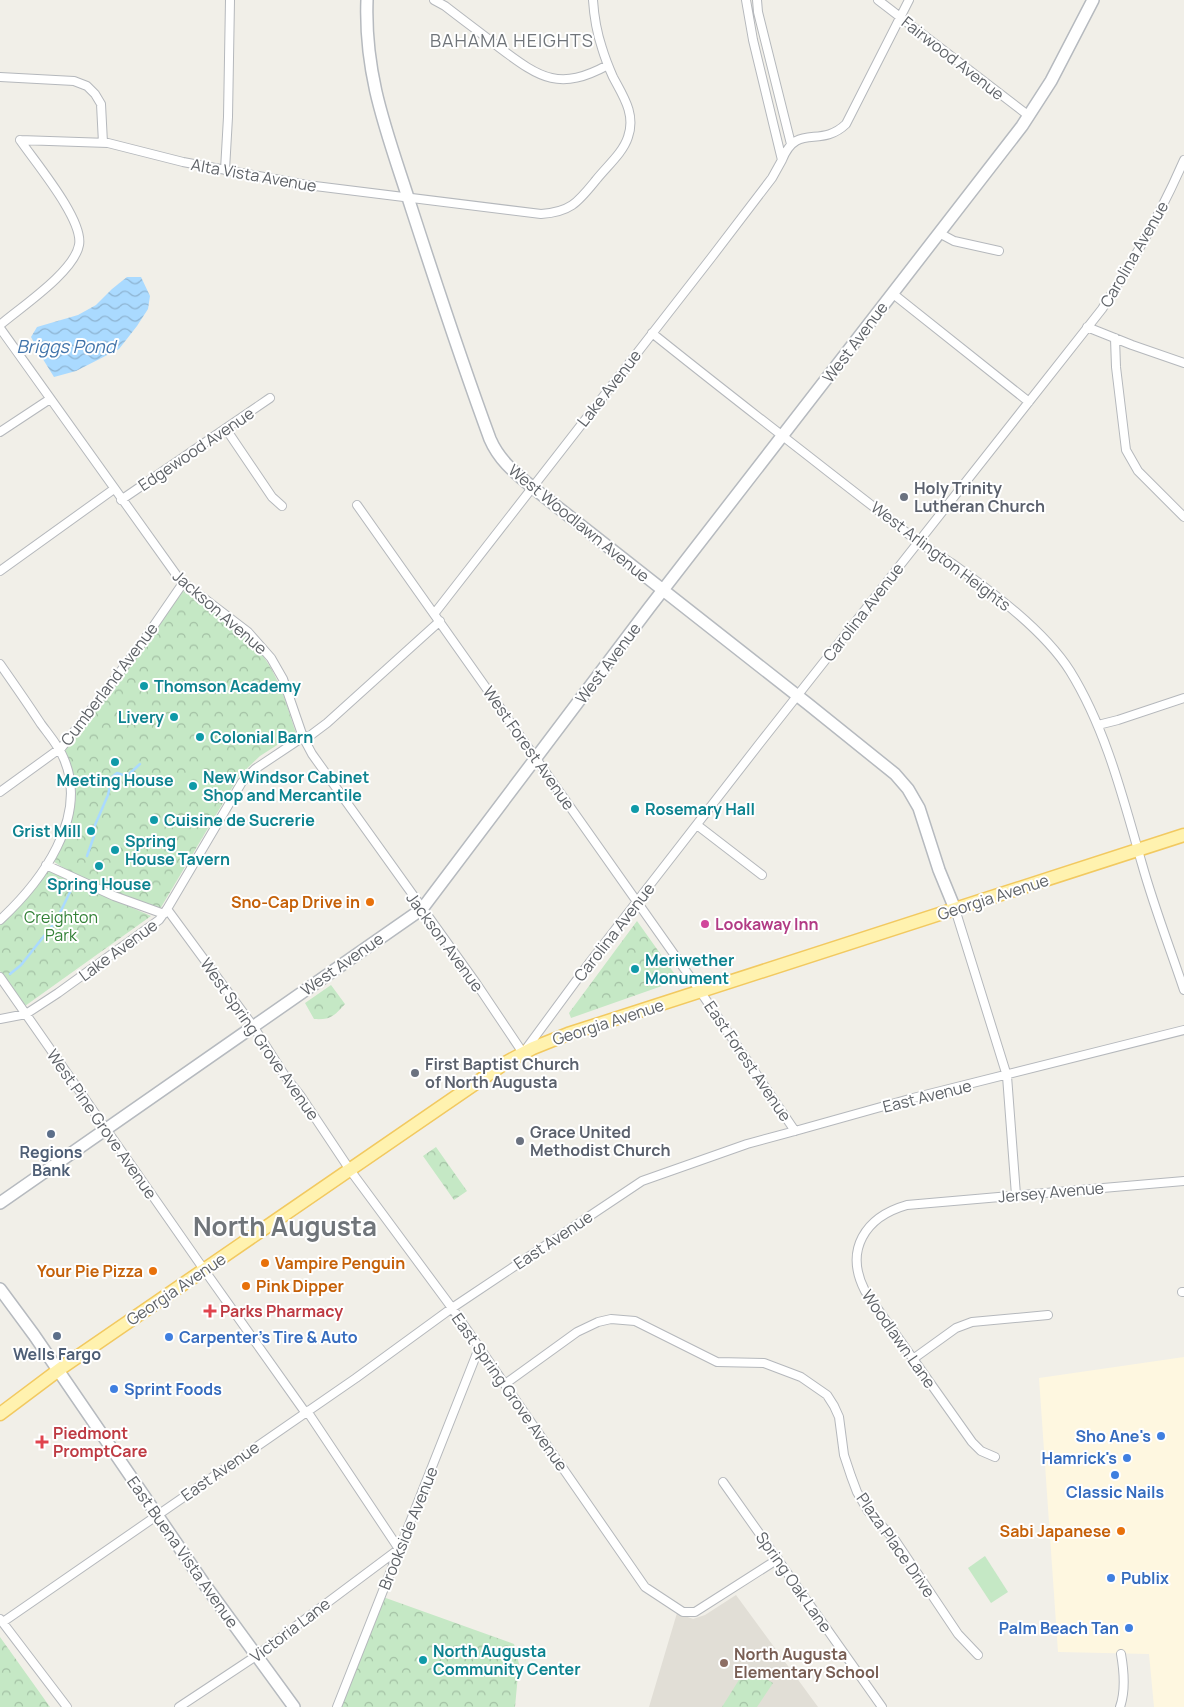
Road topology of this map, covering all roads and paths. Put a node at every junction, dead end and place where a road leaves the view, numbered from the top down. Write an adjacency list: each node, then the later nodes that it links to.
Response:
1 (230, 0): 18 (street)
2 (367, 0): 19 (street, West Woodlawn Avenue)
3 (434, 0): 11 (street)
4 (593, 0): 11 (street, Alta Vista Avenue)
5 (746, 0): 16 (street)
6 (757, 0): 15 (street)
7 (878, 0): 10 (street, Fairwood Avenue)
8 (910, 0): 10 (street)
9 (1093, 0): 13 (street, West Avenue)
10 (901, 18): 13 (street, Fairwood Avenue); 15 (street)
11 (608, 64): 19 (street, Alta Vista Avenue)
12 (0, 77): 14 (street)
13 (1028, 116): 20 (street, West Avenue)
14 (103, 143): 18 (street, Alta Vista Avenue); 23 (street, Alta Vista Avenue)
15 (791, 144): 16 (street, Lake Avenue)
16 (782, 160): 25 (street, Lake Avenue)
17 (1184, 160): 24 (street, Carolina Avenue)
18 (225, 170): 19 (street, Alta Vista Avenue)
19 (408, 196): 34 (street, West Woodlawn Avenue)
20 (939, 233): 21 (street); 22 (street, West Avenue)
21 (999, 251)
22 (892, 293): 30 (street); 33 (street, West Avenue)
23 (0, 327): 29 (street, Jackson Avenue)
24 (1087, 327): 26 (street); 30 (street, Carolina Avenue)
25 (652, 332): 33 (street, West Arlington Heights); 34 (street, Lake Avenue)
26 (1115, 338): 27 (street); 39 (street)
27 (1184, 363)
28 (270, 398): 31 (street, Edgewood Avenue)
29 (50, 399): 32 (street); 35 (street, Jackson Avenue)
30 (1029, 402): 40 (street, Carolina Avenue)
31 (226, 429): 36 (street, Edgewood Avenue); 38 (street)
32 (0, 432)
33 (783, 436): 40 (street, West Arlington Heights); 43 (street, West Avenue)
34 (532, 487): 43 (street, West Woodlawn Avenue); 44 (street, Lake Avenue)
35 (114, 489): 36 (street, Jackson Avenue); 41 (street, Edgewood Avenue)
36 (121, 500): 42 (street, Jackson Avenue)
37 (358, 505): 44 (street, West Forest Avenue)
38 (282, 506)
39 (1184, 517)
40 (918, 542): 47 (street, Carolina Avenue); 49 (street, West Arlington Heights)
41 (0, 571)
42 (182, 583): 50 (street, Jackson Avenue); 51 (street, Cumberland Avenue)
43 (663, 590): 47 (street, West Woodlawn Avenue); 52 (street, West Avenue)
44 (434, 614): 45 (street, West Forest Avenue)
45 (440, 621): 50 (street, Lake Avenue); 52 (street, West Forest Avenue)
46 (0, 664): 51 (street)
47 (798, 696): 54 (street, Carolina Avenue); 61 (street, West Woodlawn Avenue)
48 (1184, 698): 49 (street)
49 (1098, 725): 56 (street, West Arlington Heights)
50 (303, 737): 60 (street, Jackson Avenue); 62 (street, Lake Avenue)
51 (59, 749): 53 (street, Cumberland Avenue); 57 (street)
52 (536, 758): 59 (street, West Forest Avenue); 60 (street, West Avenue)
53 (0, 792)
54 (696, 825): 58 (street); 59 (street, Carolina Avenue)
55 (1184, 835): 56 (main road, Georgia Avenue)
56 (1138, 850): 61 (main road, Georgia Avenue); 65 (street, West Arlington Heights)
57 (46, 865): 62 (street); 63 (street)
58 (762, 876)
59 (638, 902): 66 (street, West Forest Avenue); 71 (street, Carolina Avenue)
60 (422, 909): 69 (street, West Avenue); 71 (street, Jackson Avenue)
61 (955, 909): 66 (main road, Georgia Avenue); 72 (street)
62 (166, 912): 67 (street, Lake Avenue); 69 (street, West Spring Grove Avenue)
63 (0, 920)
64 (0, 977): 67 (street, West Pine Grove Avenue)
65 (1184, 990)
66 (700, 992): 71 (main road, Georgia Avenue); 74 (street, East Forest Avenue)
67 (26, 1014): 68 (street, Lake Avenue); 73 (street, West Pine Grove Avenue)
68 (0, 1019)
69 (253, 1026): 73 (street, West Avenue); 75 (street, West Spring Grove Avenue)
70 (1184, 1030): 72 (street, East Avenue)
71 (523, 1053): 75 (main road, Georgia Avenue)
72 (1006, 1076): 74 (street, East Avenue); 77 (street)
73 (106, 1129): 78 (street, West Avenue); 80 (street, West Pine Grove Avenue)
74 (795, 1131): 82 (street, East Avenue)
75 (350, 1170): 80 (main road, Georgia Avenue); 82 (street, East Spring Grove Avenue)
76 (1184, 1181): 77 (street, Jersey Avenue)
77 (1016, 1195): 79 (street, Jersey Avenue)
78 (0, 1203)
79 (919, 1204): 85 (street, Woodlawn Lane)
80 (205, 1271): 86 (main road, Georgia Avenue); 88 (street, West Pine Grove Avenue)
81 (0, 1289): 86 (street, East Buena Vista Avenue)
82 (452, 1308): 84 (street, East Spring Grove Avenue); 88 (street, East Avenue)
83 (1048, 1315): 85 (street)
84 (479, 1348): 87 (street, East Spring Grove Avenue); 93 (street, Brookside Avenue)
85 (912, 1359): 90 (street, Woodlawn Lane)
86 (58, 1371): 89 (main road, Georgia Avenue); 92 (street, East Buena Vista Avenue)
87 (505, 1384): 94 (street, East Spring Grove Avenue); 97 (street, Plaza Place Drive)
88 (306, 1412): 92 (street, East Avenue); 93 (street, West Pine Grove Avenue)
89 (0, 1414)
90 (995, 1457)
91 (723, 1482): 94 (street, Spring Oak Lane)
92 (157, 1516): 95 (street, East Avenue); 98 (street, East Buena Vista Avenue)
93 (399, 1549): 98 (street, Victoria Lane); 102 (street, Brookside Avenue)
94 (778, 1559): 103 (street, Spring Oak Lane)
95 (1, 1620): 99 (street)
96 (1120, 1654): 104 (street)
97 (978, 1655)
98 (256, 1656): 100 (street, Victoria Lane); 101 (street, East Buena Vista Avenue)
99 (67, 1707)
100 (179, 1707)
101 (294, 1707)
102 (337, 1707)
103 (882, 1707)
104 (1120, 1707)

